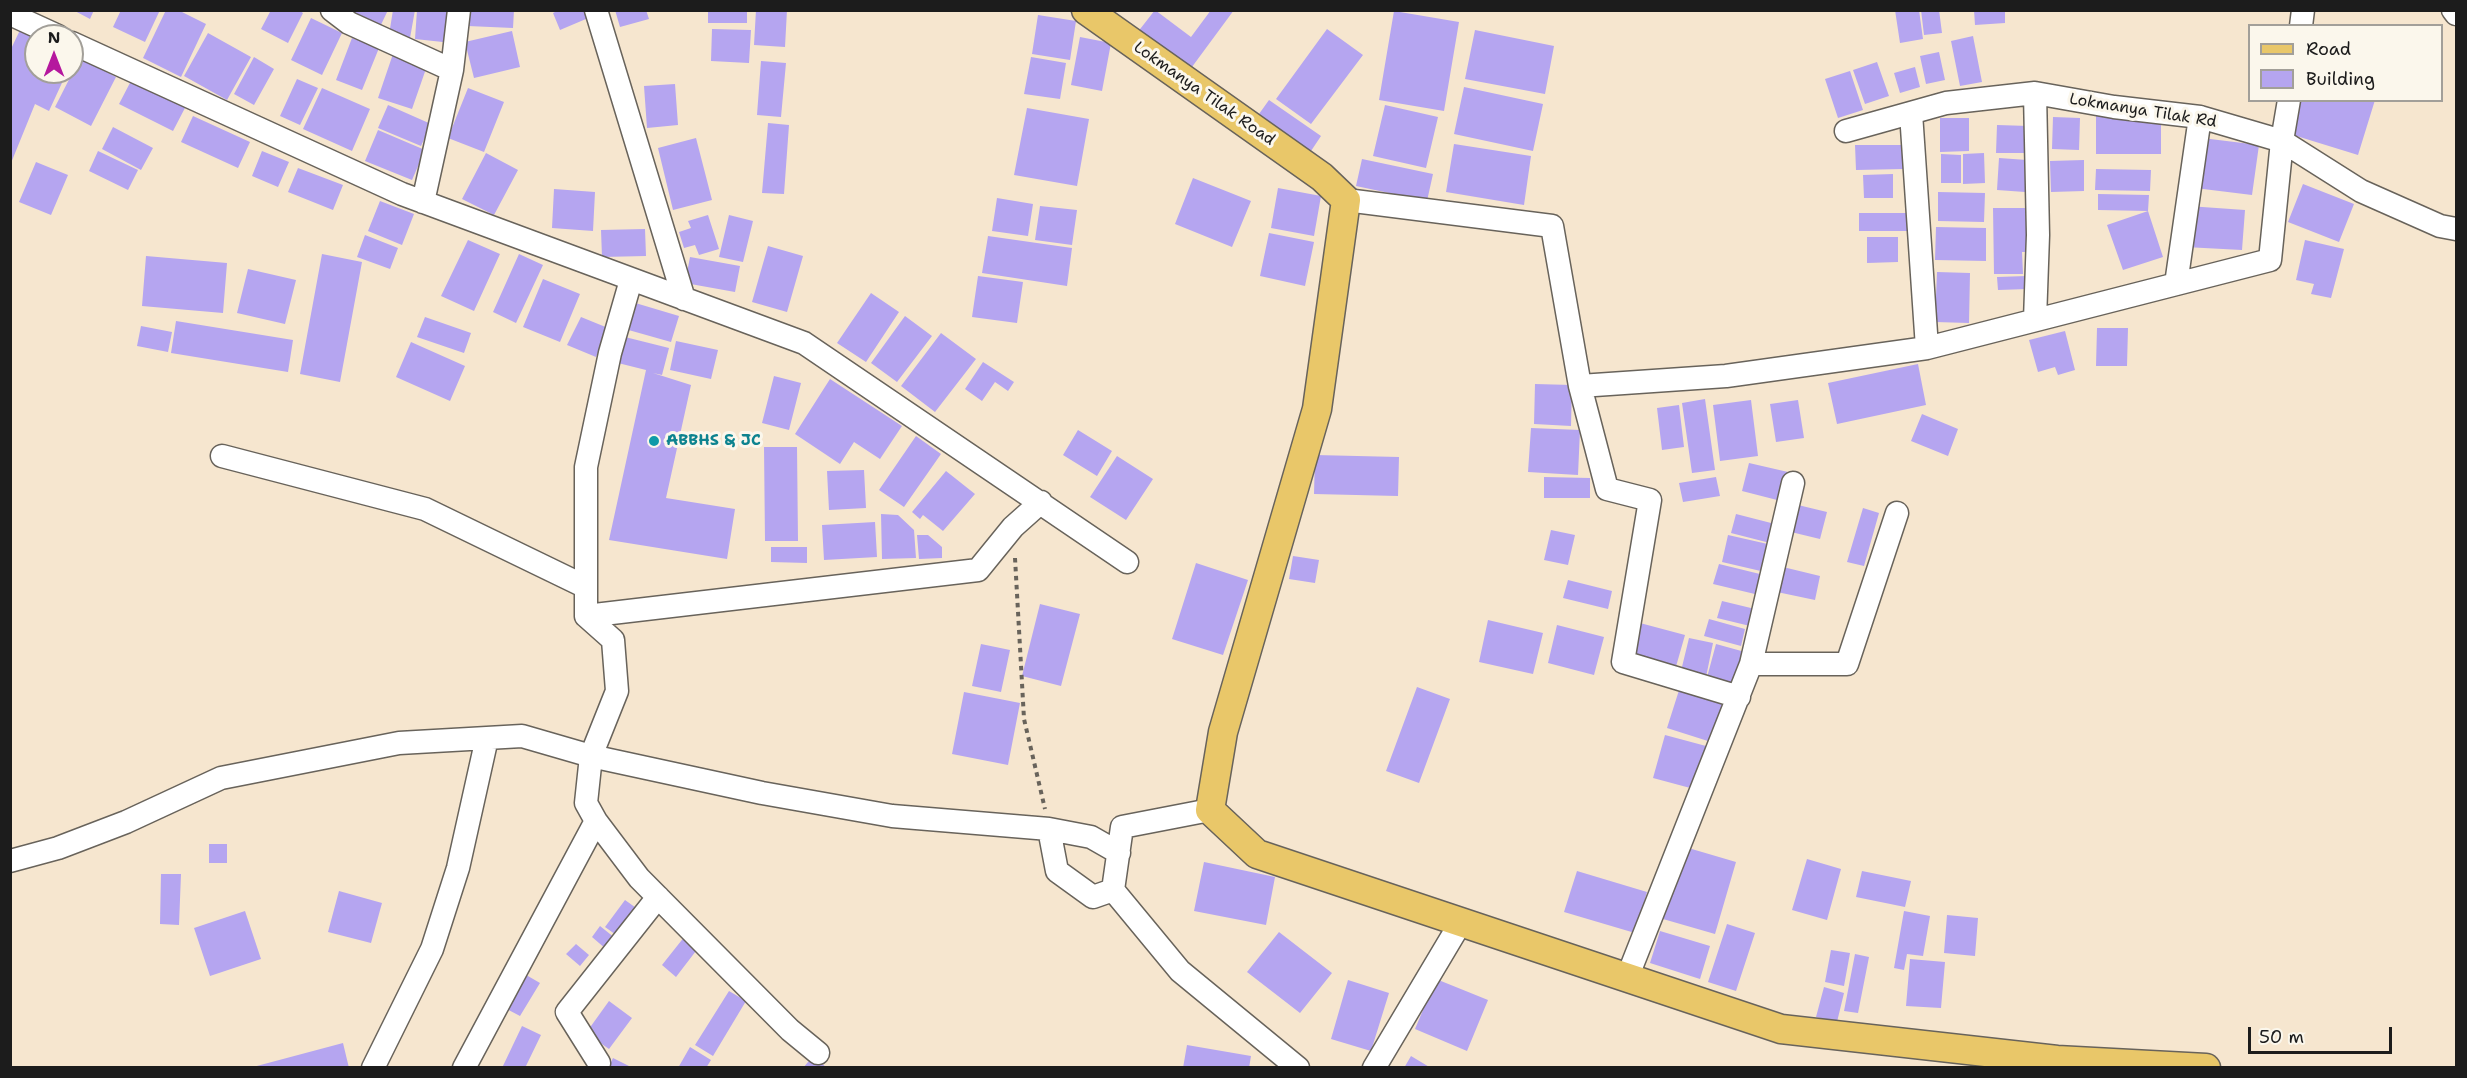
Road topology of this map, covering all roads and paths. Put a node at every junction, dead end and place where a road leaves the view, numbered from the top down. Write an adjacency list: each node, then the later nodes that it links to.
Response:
1 (332, 10): 10 (street)
2 (459, 10): 10 (street)
3 (596, 10): 22 (street)
4 (2453, 10): 6 (street)
5 (10, 14): 8 (street)
6 (2457, 14)
7 (1104, 16): 17 (main road, Lokmanya Tilak Road)
8 (32, 24)
9 (84, 48): 18 (street)
10 (452, 70): 18 (street)
11 (2035, 93): 13 (street, Lokmanya Tilak Rd); 14 (street, Lokmanya Tilak Rd); 23 (street)
12 (2289, 102): 16 (street)
13 (1911, 113): 15 (street, Lokmanya Tilak Rd); 24 (street)
14 (2200, 117): 16 (street, Lokmanya Tilak Rd); 21 (street)
15 (1846, 131)
16 (2282, 141): 19 (street, Lokmanya Tilak Rd); 21 (street)
17 (1346, 200): 25 (street); 38 (main road)
18 (423, 202): 20 (street)
19 (2457, 229)
20 (631, 280): 22 (street); 32 (street)
21 (2176, 284): 23 (street)
22 (684, 299): 28 (street)
23 (2035, 320): 24 (street)
24 (1927, 348): 25 (street)
25 (1580, 386): 35 (street)
26 (222, 456): 32 (street)
27 (1793, 483): 34 (street)
28 (1041, 502): 30 (street); 31 (street)
29 (1897, 513): 34 (street)
30 (1013, 527): 33 (street); 40 (path)
31 (1127, 562)
32 (586, 587): 33 (street)
33 (586, 616): 37 (street)
34 (1751, 664): 35 (street)
35 (1739, 697): 46 (street)
36 (487, 738): 37 (street); 42 (street); 49 (street)
37 (591, 756): 39 (street); 40 (street)
38 (1210, 810): 41 (street); 45 (main road)
39 (596, 821): 44 (street); 50 (street)
40 (1049, 829): 41 (street); 43 (street)
41 (1119, 853): 43 (street)
42 (10, 861)
43 (1113, 890): 51 (street)
44 (658, 897): 47 (street); 48 (street)
45 (1461, 922): 46 (main road); 52 (street)
46 (1627, 978): 53 (main road)
47 (818, 1053)
48 (599, 1063)
49 (373, 1068)
50 (464, 1068)
51 (1298, 1068)
52 (1374, 1068)
53 (2206, 1068)

